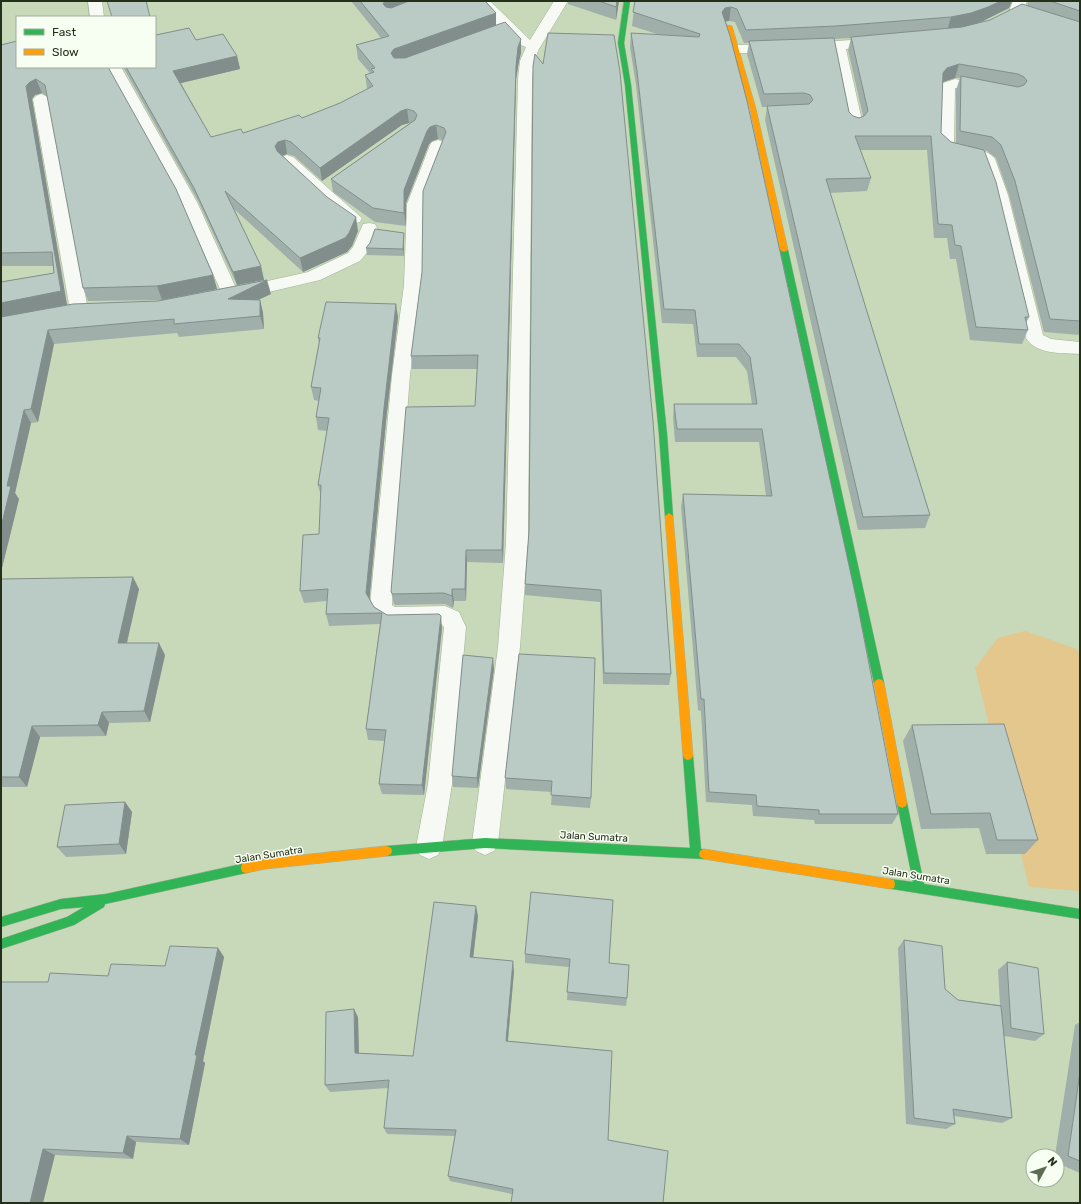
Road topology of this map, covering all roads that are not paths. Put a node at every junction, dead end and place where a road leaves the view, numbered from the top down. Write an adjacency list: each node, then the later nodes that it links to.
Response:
1 (95, 1): 6 (street)
2 (482, 1): 8 (street)
3 (561, 1): 12 (street)
4 (627, 1): 14 (main road)
5 (1013, 10): 9 (street)
6 (96, 16)
7 (729, 26): 16 (main road)
8 (508, 28): 10 (street); 12 (street)
9 (1080, 31)
10 (493, 34)
11 (891, 41): 15 (street)
12 (541, 42): 28 (street)
13 (606, 42): 14 (street)
14 (621, 43): 30 (main road)
15 (838, 46): 16 (street); 22 (street)
16 (737, 49): 21 (main road)
17 (115, 68): 25 (street)
18 (1005, 93): 27 (street)
19 (41, 99): 26 (street)
20 (770, 113): 21 (street)
21 (754, 114): 31 (main road)
22 (855, 125)
23 (438, 145): 25 (street)
24 (287, 160): 25 (street)
25 (392, 232): 29 (street)
26 (79, 311)
27 (1080, 348)
28 (485, 843): 29 (main road, Jalan Sumatra); 30 (main road, Jalan Sumatra)
29 (429, 847): 32 (main road, Jalan Sumatra)
30 (696, 853): 31 (main road, Jalan Sumatra)
31 (919, 888): 33 (main road, Jalan Sumatra)
32 (106, 899): 34 (main road, Jalan Sumatra); 35 (main road, Jalan Sumatra)
33 (1080, 914)
34 (1, 922)
35 (1, 944)

